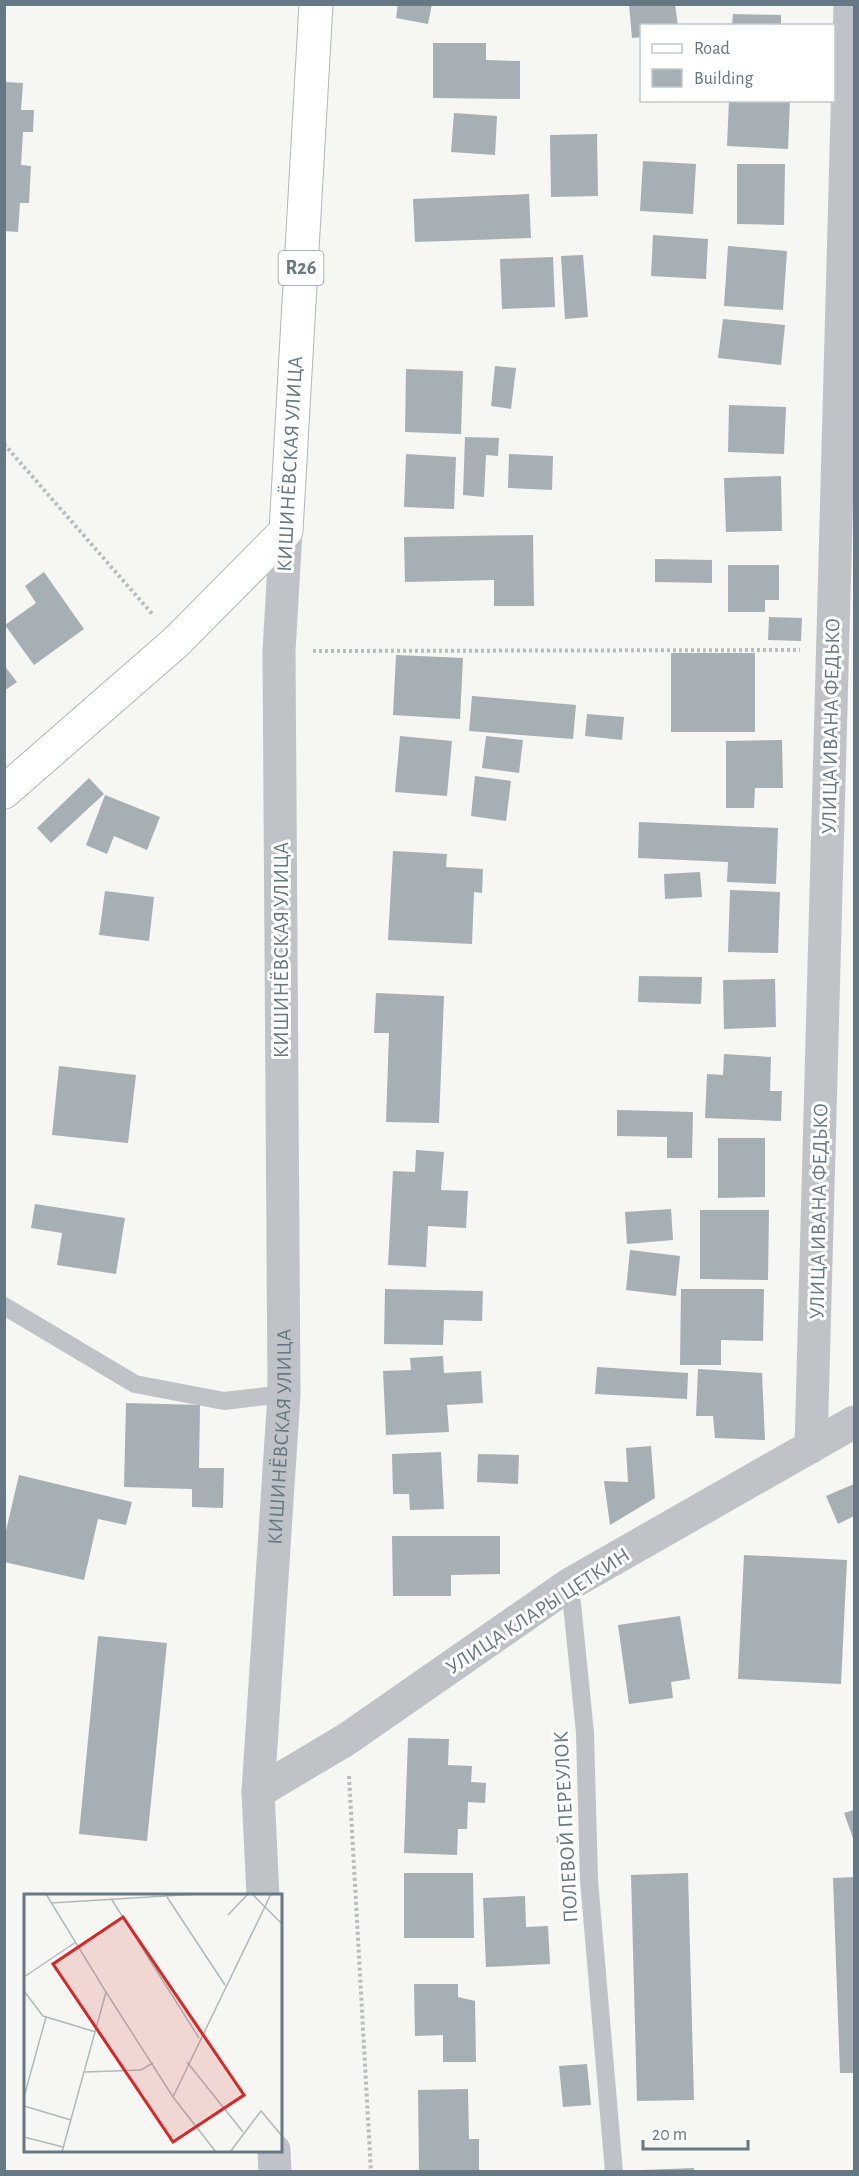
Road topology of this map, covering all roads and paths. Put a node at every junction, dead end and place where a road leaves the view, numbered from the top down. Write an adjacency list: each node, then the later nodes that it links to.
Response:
1 (316, 4): 4 (main road, КИШИНЁВСКАЯ УЛИЦА / R26)
2 (850, 4): 6 (street, УЛИЦА ИВАНА ФЕДЬКО)
3 (4, 444): 5 (path)
4 (286, 531): 5 (main road); 7 (street, КИШИНЁВСКАЯ УЛИЦА)
5 (176, 642): 8 (main road)
6 (833, 650): 7 (path); 12 (street, УЛИЦА ИВАНА ФЕДЬКО)
7 (279, 651): 10 (street, КИШИНЁВСКАЯ УЛИЦА)
8 (4, 792)
9 (4, 1306): 10 (lane)
10 (284, 1394): 15 (street, КИШИНЁВСКАЯ УЛИЦА)
11 (855, 1422): 12 (street, УЛИЦА КЛАРЫ ЦЕТКИН)
12 (811, 1447): 13 (street, УЛИЦА КЛАРЫ ЦЕТКИН)
13 (570, 1584): 14 (street, УЛИЦА КЛАРЫ ЦЕТКИН); 20 (lane, ПОЛЕВОЙ ПЕРЕУЛОК)
14 (347, 1739): 15 (street, УЛИЦА КЛАРЫ ЦЕТКИН); 19 (path)
15 (258, 1792): 16 (street, КИШИНЁВСКАЯ УЛИЦА)
16 (263, 1894)
17 (274, 2152): 18 (street)
18 (275, 2172)
19 (371, 2172)
20 (614, 2172)

